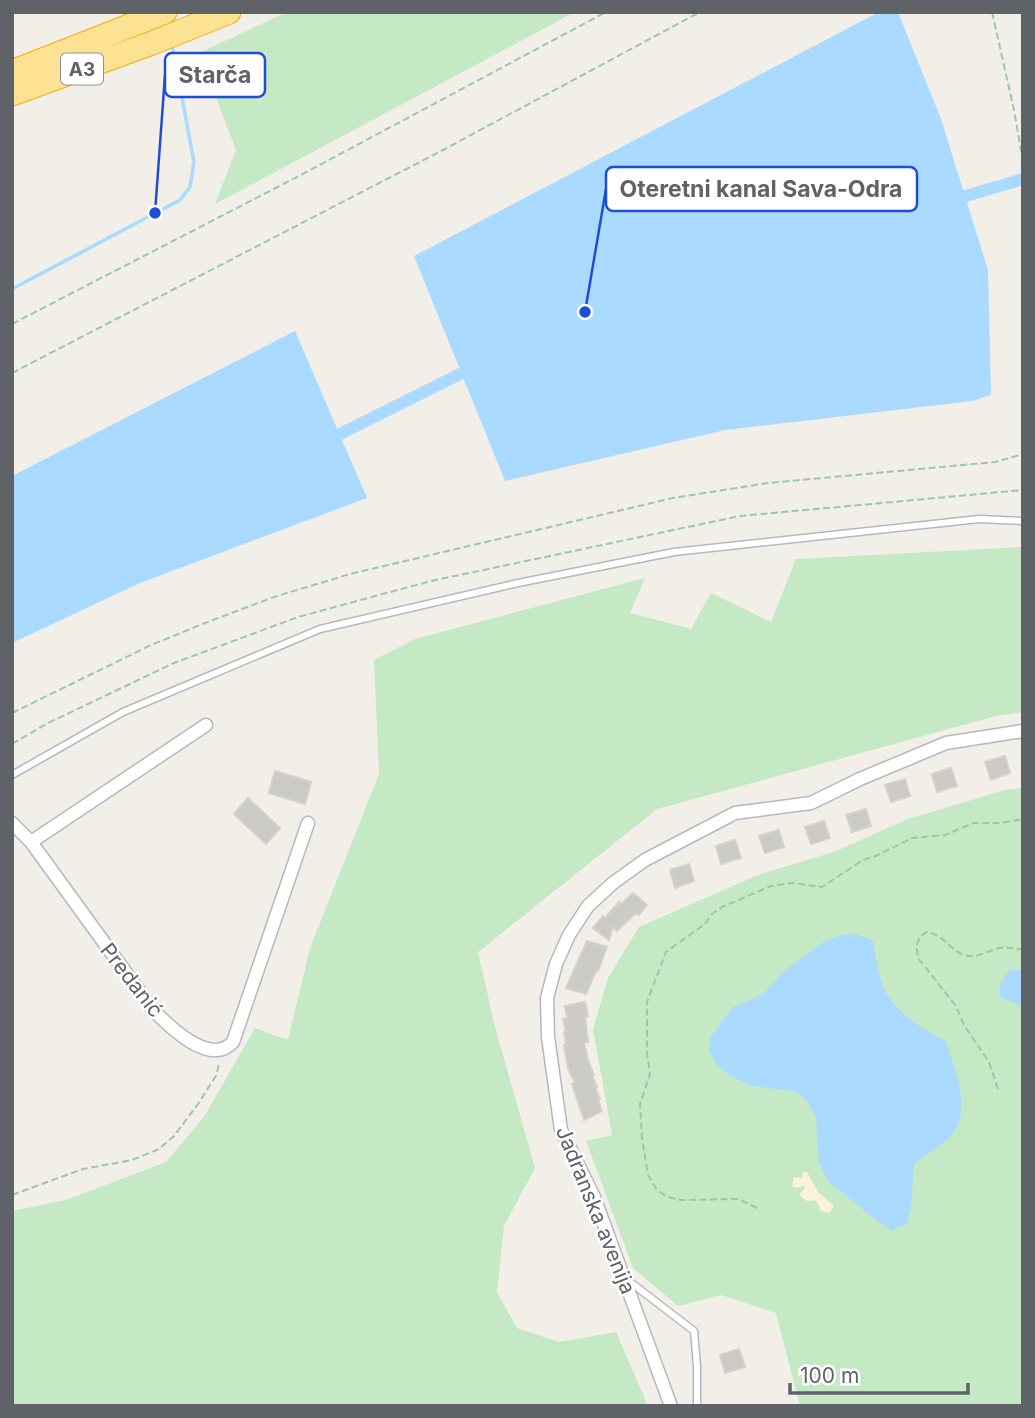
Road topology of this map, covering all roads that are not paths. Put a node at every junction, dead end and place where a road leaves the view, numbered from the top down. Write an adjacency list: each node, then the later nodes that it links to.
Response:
1 (165, 12): 3 (highway, A3)
2 (229, 12): 4 (highway, A3)
3 (12, 72)
4 (12, 94)
5 (1023, 521): 8 (lane)
6 (205, 725): 11 (street)
7 (1023, 731): 12 (street, Jadranska avenija)
8 (12, 775)
9 (12, 823): 11 (street, Predanić)
10 (308, 823): 11 (street, Predanić)
11 (31, 842)
12 (624, 1276): 13 (street, Jadranska avenija); 14 (lane)
13 (671, 1406)
14 (697, 1406)

